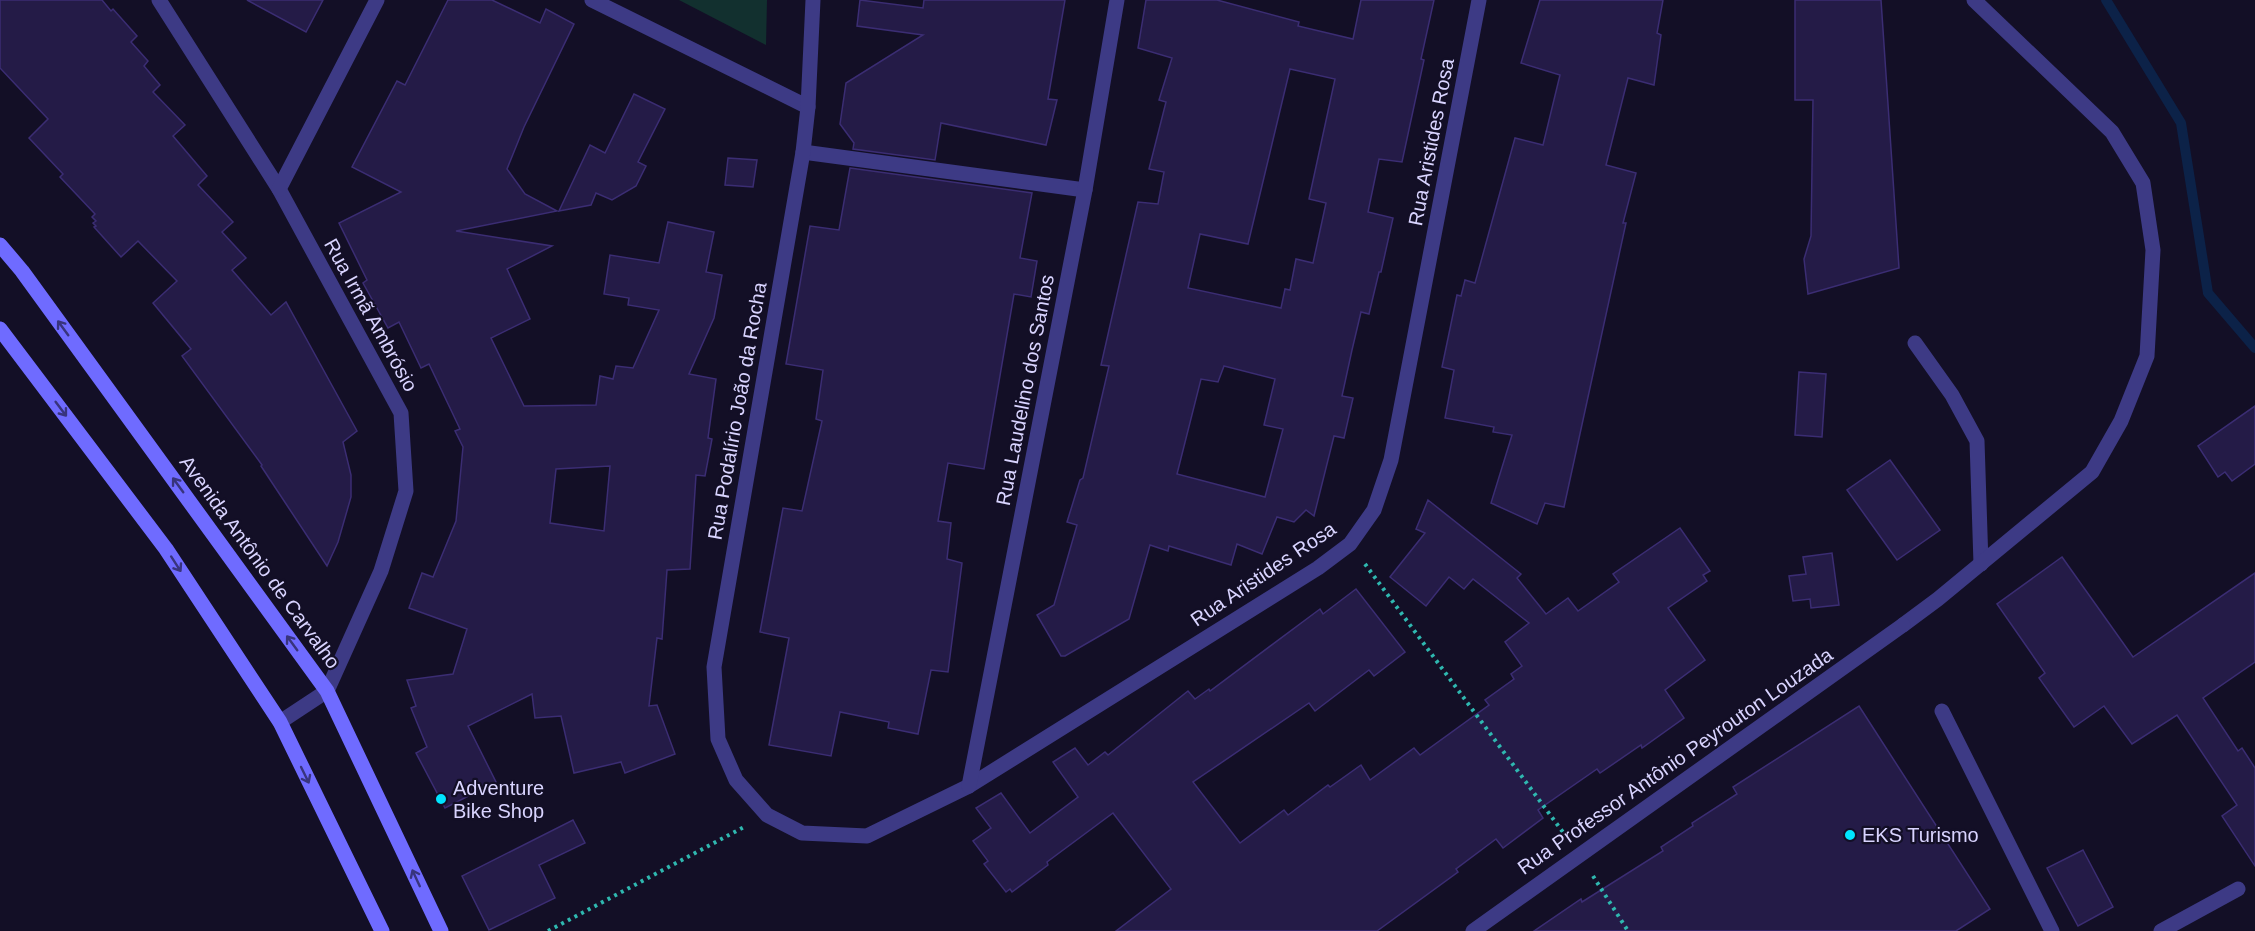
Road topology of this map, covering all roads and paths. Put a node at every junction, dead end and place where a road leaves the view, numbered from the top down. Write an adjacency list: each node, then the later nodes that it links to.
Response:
1 (159, 0): 10 (street, Rua Irmã Ambrósio)
2 (377, 0): 10 (street)
3 (592, 0): 8 (street)
4 (813, 0): 8 (street, Rua Podalírio João da Rocha)
5 (1117, 0): 11 (street, Rua Laudelino dos Santos)
6 (1479, 0): 15 (street, Rua Aristides Rosa)
7 (1974, 0): 16 (street, Rua Professor Antônio Peyrouton Louzada)
8 (808, 107): 9 (street, Rua Podalírio João da Rocha)
9 (803, 152): 11 (street); 21 (street, Rua Podalírio João da Rocha)
10 (279, 189): 17 (street, Rua Irmã Ambrósio)
11 (1085, 190): 20 (street, Rua Laudelino dos Santos)
12 (0, 245): 17 (main road, Avenida Antônio de Carvalho, one-way to 12)
13 (0, 329): 19 (main road, one-way to 19)
14 (1915, 343): 16 (street)
15 (1350, 544): 20 (street, Rua Aristides Rosa); 22 (path)
16 (1981, 564): 22 (street, Rua Professor Antônio Peyrouton Louzada)
17 (327, 691): 19 (street); 25 (main road, Avenida Antônio de Carvalho, one-way to 17)
18 (1942, 711): 29 (street)
19 (280, 722): 24 (main road, one-way to 24)
20 (969, 786): 21 (street, Rua Aristides Rosa)
21 (767, 815): 26 (path)
22 (1579, 854): 27 (street, Rua Professor Antônio Peyrouton Louzada); 28 (path)
23 (2238, 889): 30 (street)
24 (380, 929)
25 (441, 931)
26 (548, 931)
27 (1473, 931)
28 (1628, 931)
29 (2052, 931)
30 (2161, 931)

